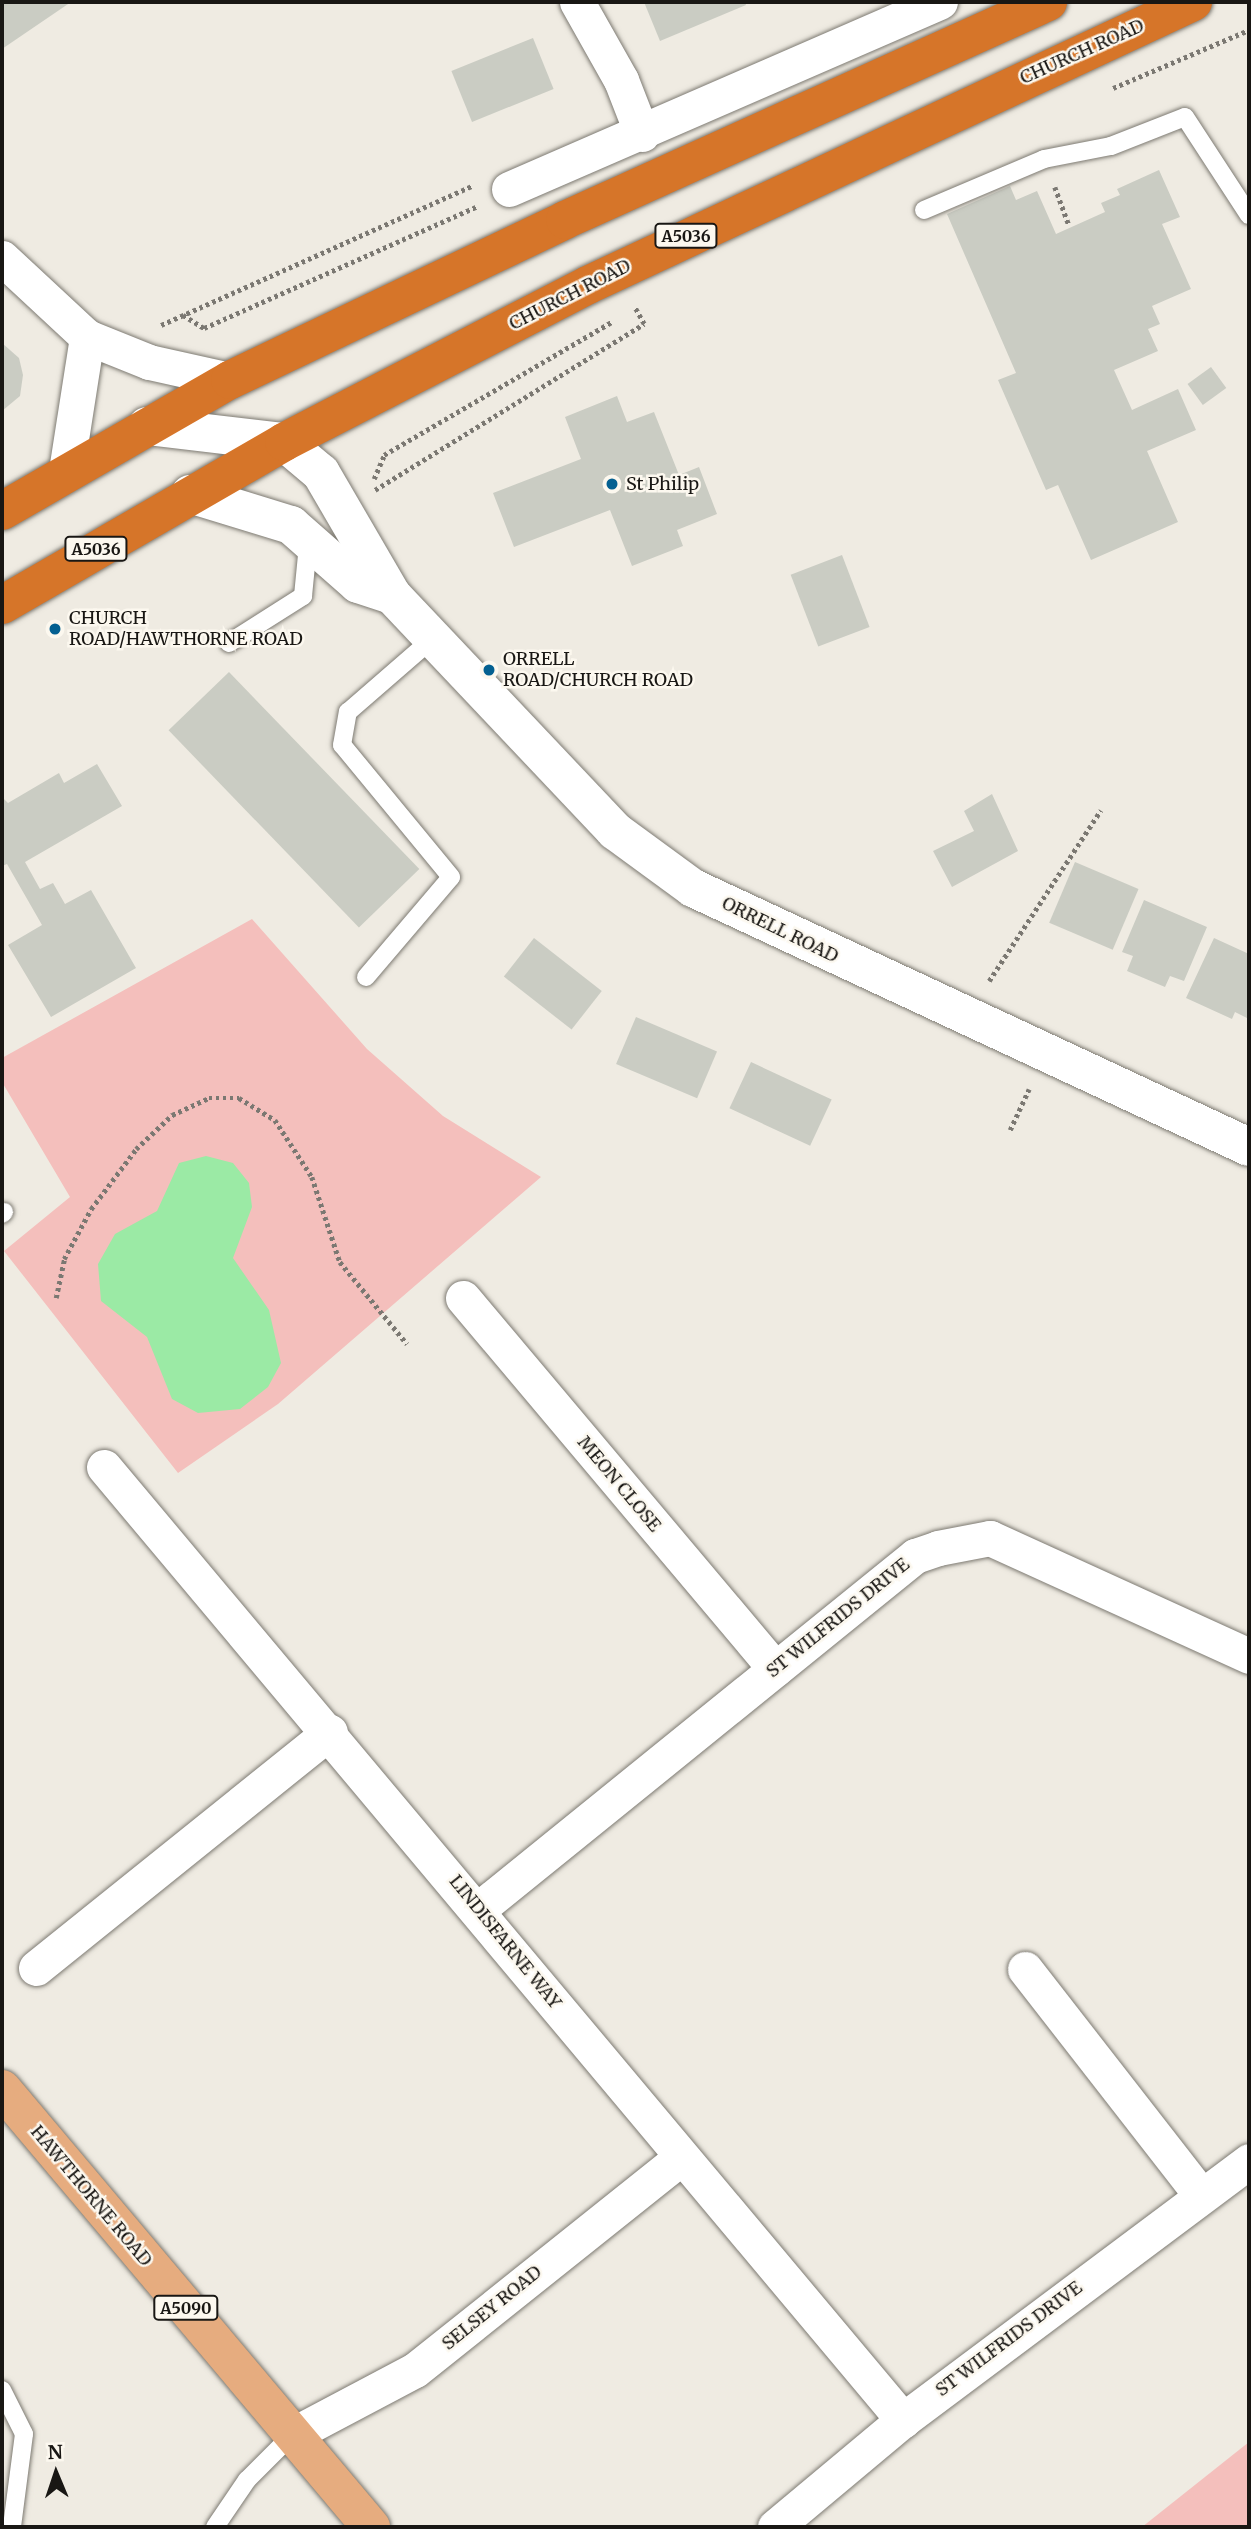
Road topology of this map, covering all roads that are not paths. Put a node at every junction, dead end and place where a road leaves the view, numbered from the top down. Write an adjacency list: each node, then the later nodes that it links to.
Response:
1 (577, 2): 5 (street)
2 (940, 2): 5 (street)
3 (1048, 2): 11 (highway)
4 (1193, 2): 13 (highway, CHURCH ROAD / A5036)
5 (642, 134): 6 (street)
6 (493, 194)
7 (924, 210): 8 (lane)
8 (1249, 215)
9 (2, 258): 10 (street)
10 (87, 337): 11 (street); 14 (street)
11 (230, 380): 12 (highway)
12 (147, 426): 13 (street); 14 (highway)
13 (284, 442): 15 (highway, CHURCH ROAD / A5036); 18 (street, ORRELL ROAD)
14 (66, 471): 16 (highway)
15 (190, 494): 17 (street, ORRELL ROAD); 19 (highway, CHURCH ROAD / A5036)
16 (2, 511)
17 (309, 539): 18 (street, ORRELL ROAD); 21 (lane)
18 (392, 595): 20 (street, ORRELL ROAD)
19 (2, 606)
20 (432, 639): 22 (lane); 23 (street, ORRELL ROAD)
21 (229, 643)
22 (366, 978)
23 (1249, 1147)
24 (463, 1298): 27 (street, MEON CLOSE)
25 (104, 1467): 28 (street, LINDISFARNE WAY)
26 (1249, 1656): 27 (street, ST WILFRIDS DRIVE)
27 (775, 1669): 29 (street, ST WILFRIDS DRIVE)
28 (330, 1732): 29 (street, LINDISFARNE WAY); 30 (street)
29 (480, 1908): 33 (street, LINDISFARNE WAY)
30 (36, 1968)
31 (1025, 1969): 35 (street)
32 (2, 2089): 38 (main road, HAWTHORNE ROAD / A5090)
33 (678, 2160): 37 (street, LINDISFARNE WAY); 38 (street, SELSEY ROAD)
34 (1249, 2161): 35 (street, ST WILFRIDS DRIVE)
35 (1200, 2194): 37 (street, ST WILFRIDS DRIVE)
36 (2, 2390): 39 (lane)
37 (902, 2420): 42 (street, ST WILFRIDS DRIVE)
38 (292, 2435): 40 (lane); 41 (main road, HAWTHORNE ROAD / A5090)
39 (12, 2527)
40 (215, 2527)
41 (370, 2527)
42 (775, 2527)

